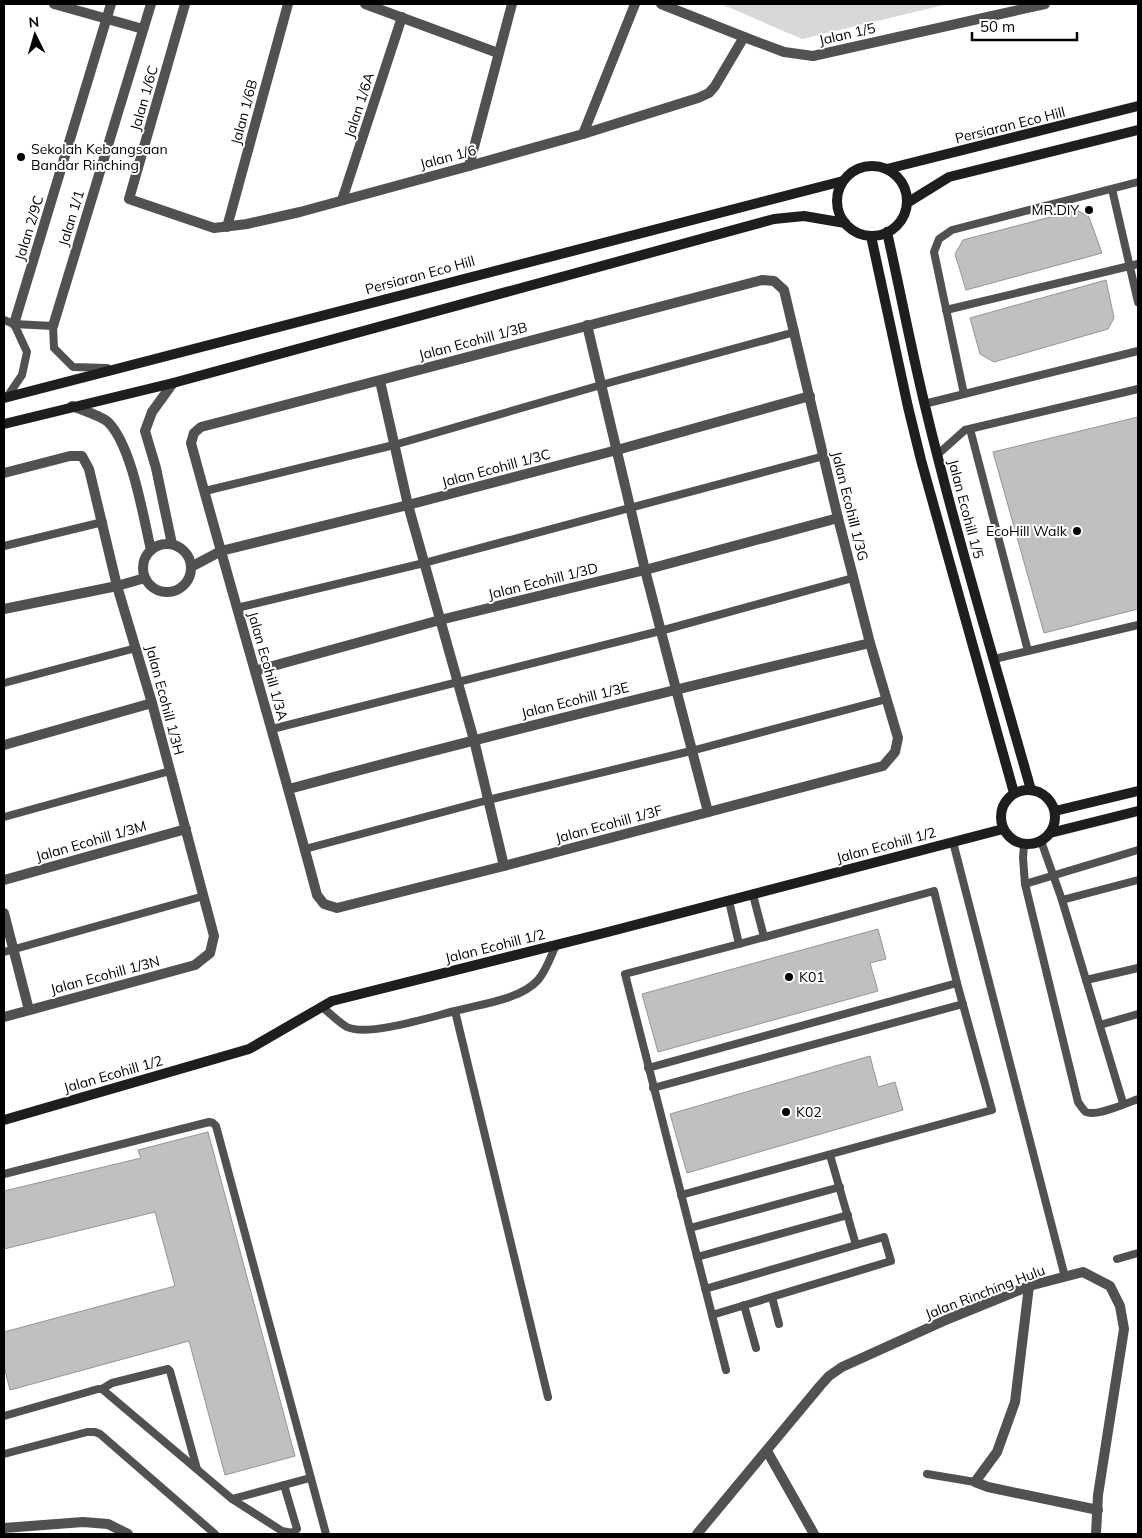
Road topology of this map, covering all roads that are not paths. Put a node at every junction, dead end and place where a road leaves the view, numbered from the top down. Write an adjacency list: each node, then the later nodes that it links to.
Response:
1 (54, 4): 13 (street)
2 (111, 4): 13 (street, Jalan 2/9C)
3 (151, 4): 14 (street, Jalan 1/1)
4 (186, 4): 25 (street, Jalan 1/6C)
5 (288, 4): 29 (street, Jalan 1/6B)
6 (365, 4): 12 (street)
7 (512, 4): 16 (street)
8 (635, 4): 19 (street)
9 (661, 4): 15 (street, Jalan 1/5)
10 (1045, 4): 11 (street, Jalan 1/5)
11 (997, 9): 15 (street, Jalan 1/5)
12 (402, 17): 16 (street); 26 (street, Jalan 1/6A)
13 (106, 19): 14 (street); 38 (street, Jalan 2/9C)
14 (143, 29): 40 (street, Jalan 1/1)
15 (744, 37): 19 (street, Jalan 1/6)
16 (498, 53): 20 (street)
17 (1138, 106): 21 (street, Persiaran Eco Hill)
18 (1138, 130): 27 (street)
19 (583, 134): 20 (street, Jalan 1/6)
20 (469, 166): 26 (street, Jalan 1/6)
21 (888, 169): 22 (street, Persiaran Eco Hill); 27 (street)
22 (843, 181): 28 (street); 43 (street, Persiaran Eco Hill)
23 (1138, 182): 24 (lane)
24 (1112, 189): 33 (lane); 36 (lane)
25 (129, 199): 29 (street, Jalan 1/6)
26 (342, 200): 29 (street, Jalan 1/6)
27 (907, 203): 30 (street)
28 (845, 223): 31 (street); 45 (street)
29 (227, 227)
30 (887, 232): 31 (street); 51 (street, Jalan Ecohill 1/5)
31 (871, 236): 100 (street)
32 (1138, 264): 33 (lane)
33 (1130, 266): 35 (lane); 36 (lane)
34 (762, 280): 39 (street, Jalan Ecohill 1/3B); 41 (street, Jalan Ecohill 1/3G)
35 (1138, 302)
36 (946, 310): 48 (lane)
37 (4, 320): 38 (lane)
38 (14, 324): 40 (lane); 50 (lane)
39 (587, 325): 44 (street, Jalan Ecohill 1/3B); 46 (street)
40 (54, 326): 43 (lane, Jalan 1/1)
41 (795, 332): 46 (lane); 49 (street, Jalan Ecohill 1/3G)
42 (1138, 351): 48 (lane)
43 (114, 369): 50 (street, Persiaran Eco Hill)
44 (380, 381): 55 (street, Jalan Ecohill 1/3B); 56 (street)
45 (173, 383): 52 (street); 66 (street)
46 (601, 385): 56 (lane); 57 (street)
47 (1138, 389): 54 (lane)
48 (964, 394): 51 (lane)
49 (810, 396): 57 (street, Jalan Ecohill 1/3C); 59 (street, Jalan Ecohill 1/3G)
50 (5, 398)
51 (924, 404): 58 (street, Jalan Ecohill 1/5)
52 (72, 406): 53 (street); 68 (street)
53 (4, 424)
54 (970, 429): 58 (lane); 83 (lane)
55 (194, 433): 61 (street, Jalan Ecohill 1/3A)
56 (394, 445): 61 (lane); 62 (street)
57 (617, 450): 62 (street, Jalan Ecohill 1/3C); 63 (street)
58 (937, 455): 84 (street, Jalan Ecohill 1/5)
59 (824, 456): 63 (lane); 64 (street, Jalan Ecohill 1/3G)
60 (4, 473): 65 (street, Jalan Ecohill 1/3H)
61 (204, 492): 69 (street, Jalan Ecohill 1/3A)
62 (408, 505): 69 (street, Jalan Ecohill 1/3C); 70 (street)
63 (630, 508): 70 (lane); 72 (street)
64 (838, 518): 72 (street, Jalan Ecohill 1/3D); 74 (street, Jalan Ecohill 1/3G)
65 (102, 522): 67 (lane); 75 (street, Jalan Ecohill 1/3H)
66 (172, 544): 68 (street); 71 (street)
67 (4, 546)
68 (151, 550): 73 (street)
69 (220, 551): 71 (street, Jalan Ecohill 1/3C); 76 (street, Jalan Ecohill 1/3A)
70 (424, 563): 76 (lane); 78 (street)
71 (191, 567): 73 (street)
72 (645, 570): 78 (street, Jalan Ecohill 1/3D); 80 (street)
73 (145, 578): 75 (street)
74 (853, 578): 80 (lane); 81 (street, Jalan Ecohill 1/3G)
75 (117, 586): 77 (street); 82 (street, Jalan Ecohill 1/3H)
76 (237, 608): 85 (street, Jalan Ecohill 1/3A)
77 (4, 609)
78 (440, 620): 85 (street, Jalan Ecohill 1/3D); 86 (street)
79 (1138, 625): 83 (lane)
80 (660, 631): 86 (lane); 88 (street)
81 (870, 643): 88 (street, Jalan Ecohill 1/3E); 89 (street, Jalan Ecohill 1/3G)
82 (136, 648): 87 (lane); 90 (street, Jalan Ecohill 1/3H)
83 (1028, 651): 84 (lane)
84 (994, 659): 98 (street, Jalan Ecohill 1/5)
85 (255, 671): 91 (street, Jalan Ecohill 1/3A)
86 (457, 681): 91 (lane); 92 (street)
87 (4, 683)
88 (675, 689): 92 (street, Jalan Ecohill 1/3E); 94 (street)
89 (887, 699): 94 (lane); 95 (street, Jalan Ecohill 1/3G)
90 (152, 703): 93 (street); 96 (street, Jalan Ecohill 1/3H)
91 (272, 729): 97 (street, Jalan Ecohill 1/3A)
92 (474, 740): 97 (street, Jalan Ecohill 1/3E); 101 (street)
93 (4, 745)
94 (692, 751): 101 (lane); 104 (street)
95 (895, 752): 104 (street, Jalan Ecohill 1/3F)
96 (170, 771): 105 (lane); 106 (street, Jalan Ecohill 1/3H)
97 (289, 789): 112 (street, Jalan Ecohill 1/3A)
98 (1030, 790): 100 (street); 102 (street)
99 (1138, 791): 102 (street)
100 (1014, 793): 107 (street)
101 (488, 800): 112 (lane); 114 (street)
102 (1055, 811): 108 (street)
103 (1138, 811): 108 (street)
104 (708, 812): 114 (street, Jalan Ecohill 1/3F)
105 (4, 817)
106 (186, 829): 116 (street, Jalan Ecohill 1/3M); 120 (street, Jalan Ecohill 1/3H)
107 (1003, 829): 110 (street, Jalan Ecohill 1/2); 111 (street)
108 (1050, 833): 109 (street)
109 (1041, 841): 111 (street); 115 (lane)
110 (953, 842): 119 (street, Jalan Ecohill 1/2); 155 (lane)
111 (1024, 844): 118 (lane)
112 (305, 849): 123 (street, Jalan Ecohill 1/3A)
113 (1138, 850): 115 (lane)
114 (504, 866): 123 (street, Jalan Ecohill 1/3F)
115 (1054, 876): 118 (lane); 121 (lane)
116 (4, 880)
117 (1138, 880): 121 (lane)
118 (1025, 884): 143 (lane)
119 (753, 894): 122 (street, Jalan Ecohill 1/2); 125 (lane)
120 (204, 896): 128 (lane); 129 (street, Jalan Ecohill 1/3H)
121 (1062, 900): 131 (lane)
122 (729, 901): 126 (lane); 127 (street, Jalan Ecohill 1/2)
123 (324, 904)
124 (4, 913): 128 (street)
125 (764, 937): 126 (lane); 132 (lane)
126 (739, 944): 140 (lane)
127 (556, 945): 134 (street, Jalan Ecohill 1/2); 136 (lane)
128 (9, 950): 135 (street)
129 (210, 953): 135 (street, Jalan Ecohill 1/3N)
130 (1138, 968): 131 (lane)
131 (1086, 980): 139 (lane)
132 (957, 983): 133 (lane); 140 (lane)
133 (963, 1004): 141 (lane); 145 (lane)
134 (322, 1007): 136 (lane); 144 (street, Jalan Ecohill 1/2)
135 (30, 1010): 138 (street, Jalan Ecohill 1/3N)
136 (455, 1010): 165 (lane)
137 (1138, 1014): 139 (lane)
138 (4, 1017)
139 (1100, 1025): 143 (lane)
140 (648, 1068): 141 (lane)
141 (653, 1088): 148 (lane)
142 (1138, 1099): 143 (lane)
143 (1123, 1104)
144 (4, 1120)
145 (830, 1154): 147 (lane); 148 (lane)
146 (4, 1174): 171 (lane)
147 (840, 1187): 149 (lane); 150 (lane)
148 (681, 1196): 150 (lane)
149 (848, 1215): 151 (lane); 153 (lane)
150 (690, 1228): 153 (lane)
151 (856, 1245): 157 (lane); 158 (lane)
152 (1138, 1253): 154 (lane)
153 (697, 1257): 157 (lane)
154 (1116, 1259)
155 (1065, 1277): 156 (street, Jalan Rinching Hulu); 175 (street, Jalan Rinching Hulu)
156 (1029, 1286): 167 (street, Jalan Rinching Hulu); 172 (street)
157 (705, 1289): 160 (lane)
158 (772, 1296): 159 (lane); 161 (lane)
159 (744, 1305): 160 (lane); 162 (lane)
160 (712, 1315): 163 (lane)
161 (779, 1324)
162 (756, 1348)
163 (726, 1370)
164 (102, 1389): 166 (lane); 169 (lane); 169 (lane)
165 (548, 1397)
166 (4, 1416)
167 (767, 1452): 180 (street, Jalan Rinching Hulu); 181 (street)
168 (4, 1454): 178 (lane)
169 (197, 1469): 174 (lane)
170 (927, 1474): 172 (lane)
171 (310, 1478): 173 (lane); 179 (lane)
172 (975, 1482): 175 (street)
173 (284, 1485): 174 (lane); 174 (lane)
174 (232, 1499)
175 (1098, 1510): 182 (street, Jalan Rinching Hulu)
176 (4, 1528): 177 (street)
177 (128, 1534)
178 (215, 1534)
179 (326, 1534)
180 (698, 1534)
181 (814, 1534)
182 (1096, 1534)

